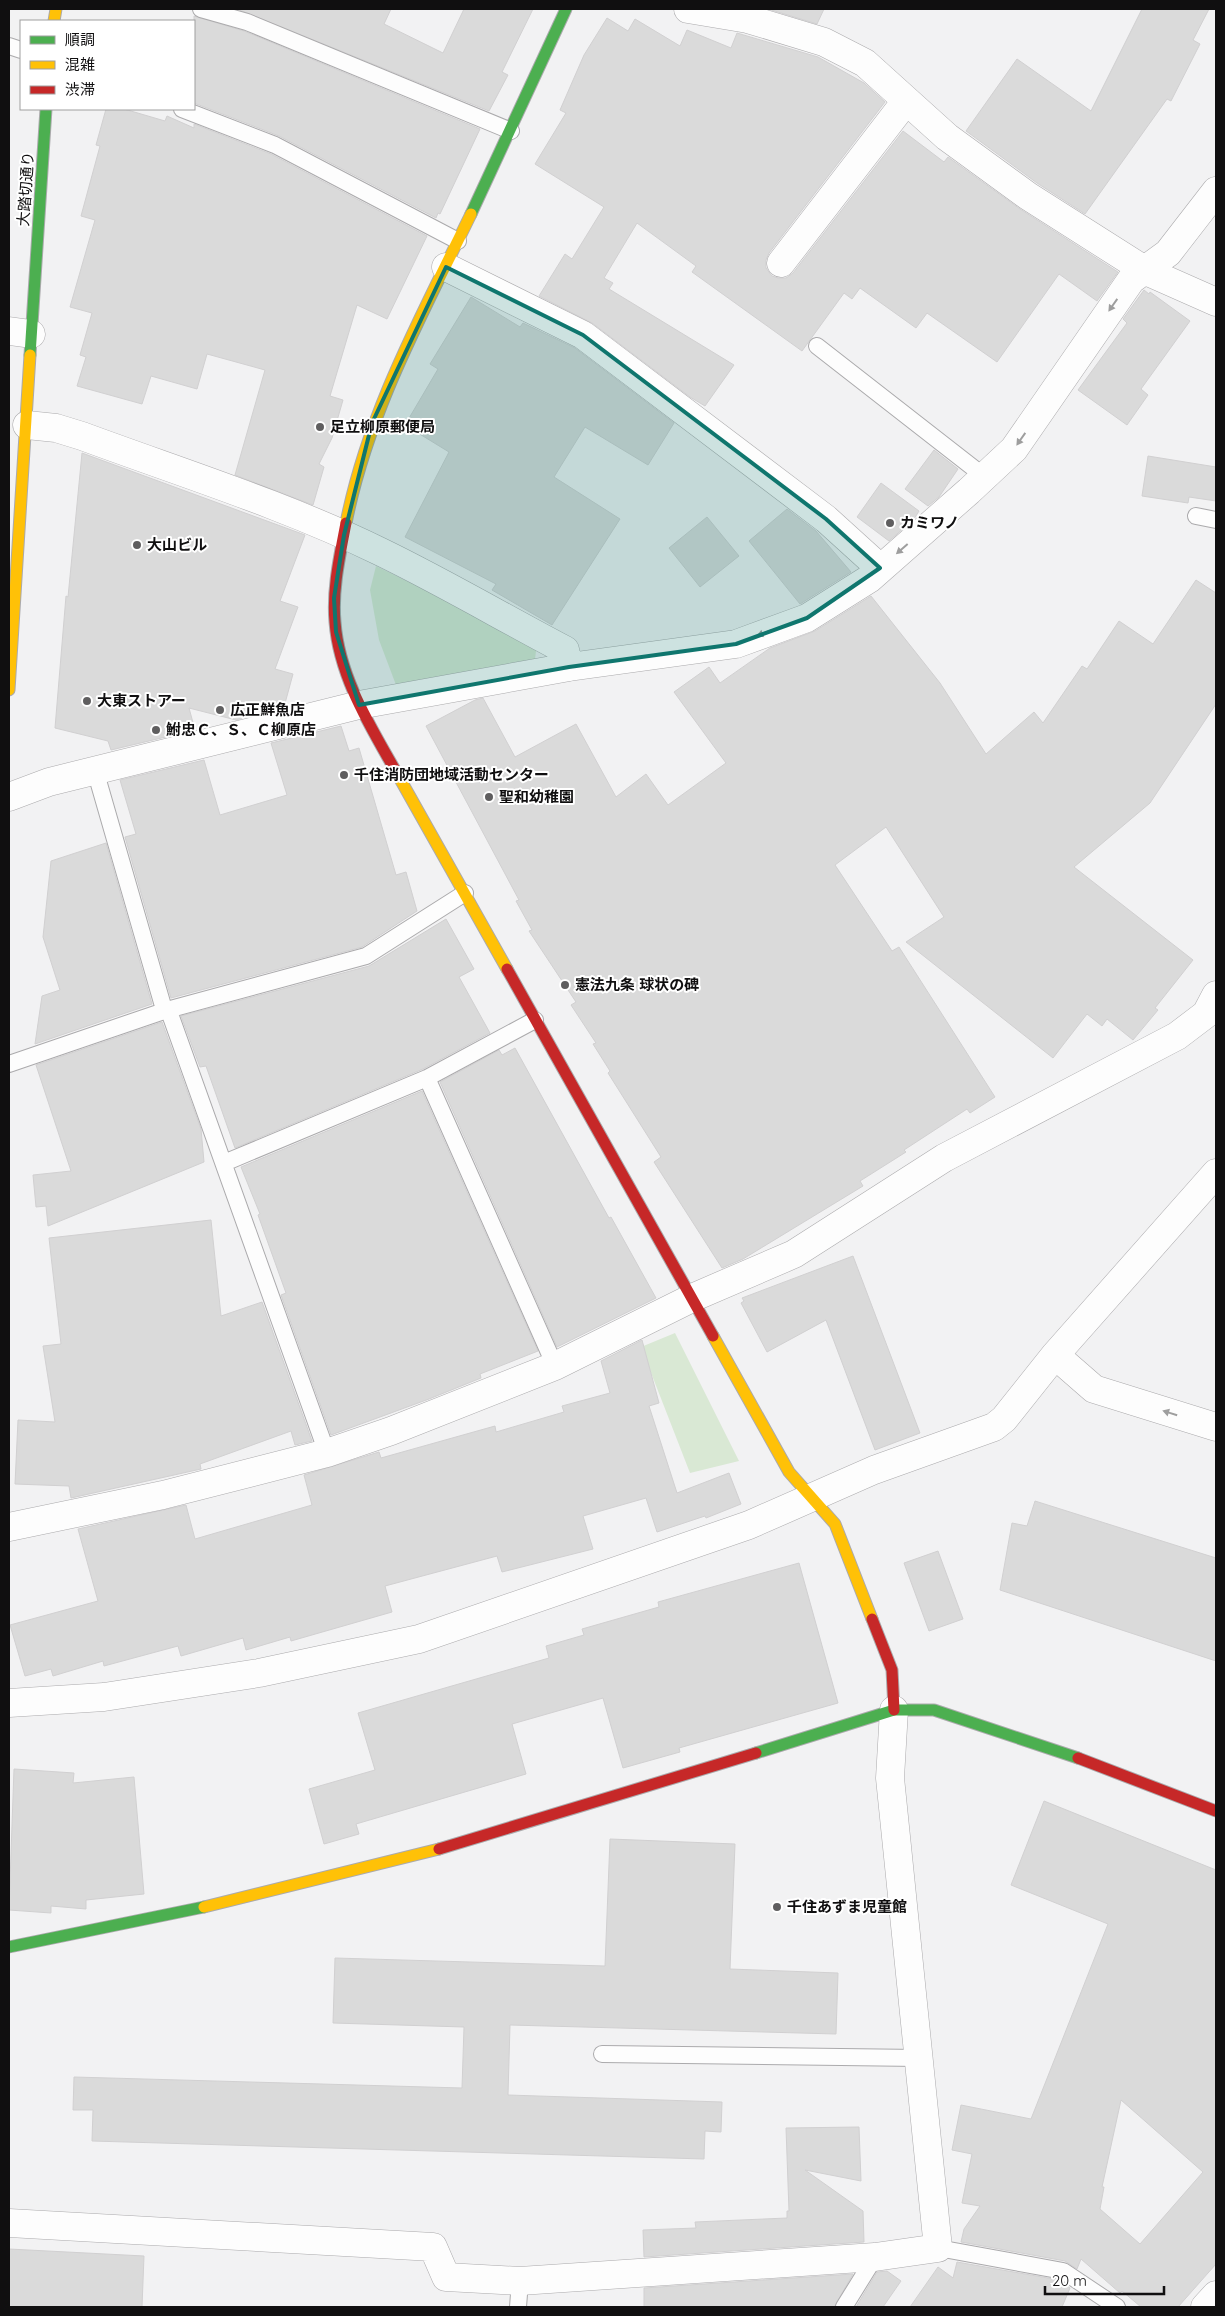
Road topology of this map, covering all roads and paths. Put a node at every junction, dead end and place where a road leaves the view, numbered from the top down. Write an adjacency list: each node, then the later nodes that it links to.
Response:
1 (201, 9): 8 (lane)
2 (566, 9): 8 (street)
3 (688, 9): 4 (street)
4 (751, 14): 5 (street)
5 (906, 100): 11 (street); 13 (street)
6 (46, 110): 15 (street, 大踏切通り)
7 (185, 110): 10 (lane)
8 (511, 130): 10 (street)
9 (1216, 191): 13 (street)
10 (458, 241): 12 (street)
11 (780, 263)
12 (446, 267): 21 (street); 22 (street)
13 (1146, 271): 14 (street); 18 (street, one-way to 18)
14 (1216, 302)
15 (20, 333): 17 (street, 大踏切通り)
16 (818, 346): 18 (lane)
17 (26, 425): 21 (street); 24 (street, 大踏切通り)
18 (984, 477): 22 (street, one-way to 22)
19 (1196, 516): 20 (lane)
20 (1216, 520)
21 (344, 535): 23 (street); 25 (street)
22 (880, 568): 23 (street, one-way to 23)
23 (569, 667): 25 (street)
24 (9, 690)
25 (360, 705): 26 (street); 28 (street)
26 (95, 770): 27 (street); 30 (lane)
27 (9, 797)
28 (465, 893): 30 (lane); 31 (street)
29 (1216, 995): 36 (street)
30 (167, 1010): 32 (lane); 34 (lane)
31 (535, 1020): 33 (lane); 36 (street)
32 (9, 1064)
33 (428, 1078): 34 (lane); 38 (lane)
34 (224, 1163): 40 (lane)
35 (1216, 1173): 37 (street)
36 (692, 1298): 38 (street); 41 (street)
37 (1055, 1356): 39 (street, one-way to 37); 41 (street)
38 (555, 1366): 40 (street)
39 (1216, 1427)
40 (327, 1453): 42 (street)
41 (810, 1498): 43 (street); 44 (street)
42 (9, 1527)
43 (9, 1703)
44 (894, 1710): 45 (street); 46 (street); 48 (street)
45 (1216, 1811)
46 (9, 1947)
47 (602, 2054): 48 (lane)
48 (918, 2058): 50 (street)
49 (9, 2223): 52 (street)
50 (938, 2248): 51 (street); 56 (lane)
51 (875, 2257): 52 (street); 55 (lane)
52 (520, 2281): 54 (lane)
53 (1216, 2295): 57 (street)
54 (518, 2307)
55 (844, 2307)
56 (1117, 2307)
57 (1205, 2307)

